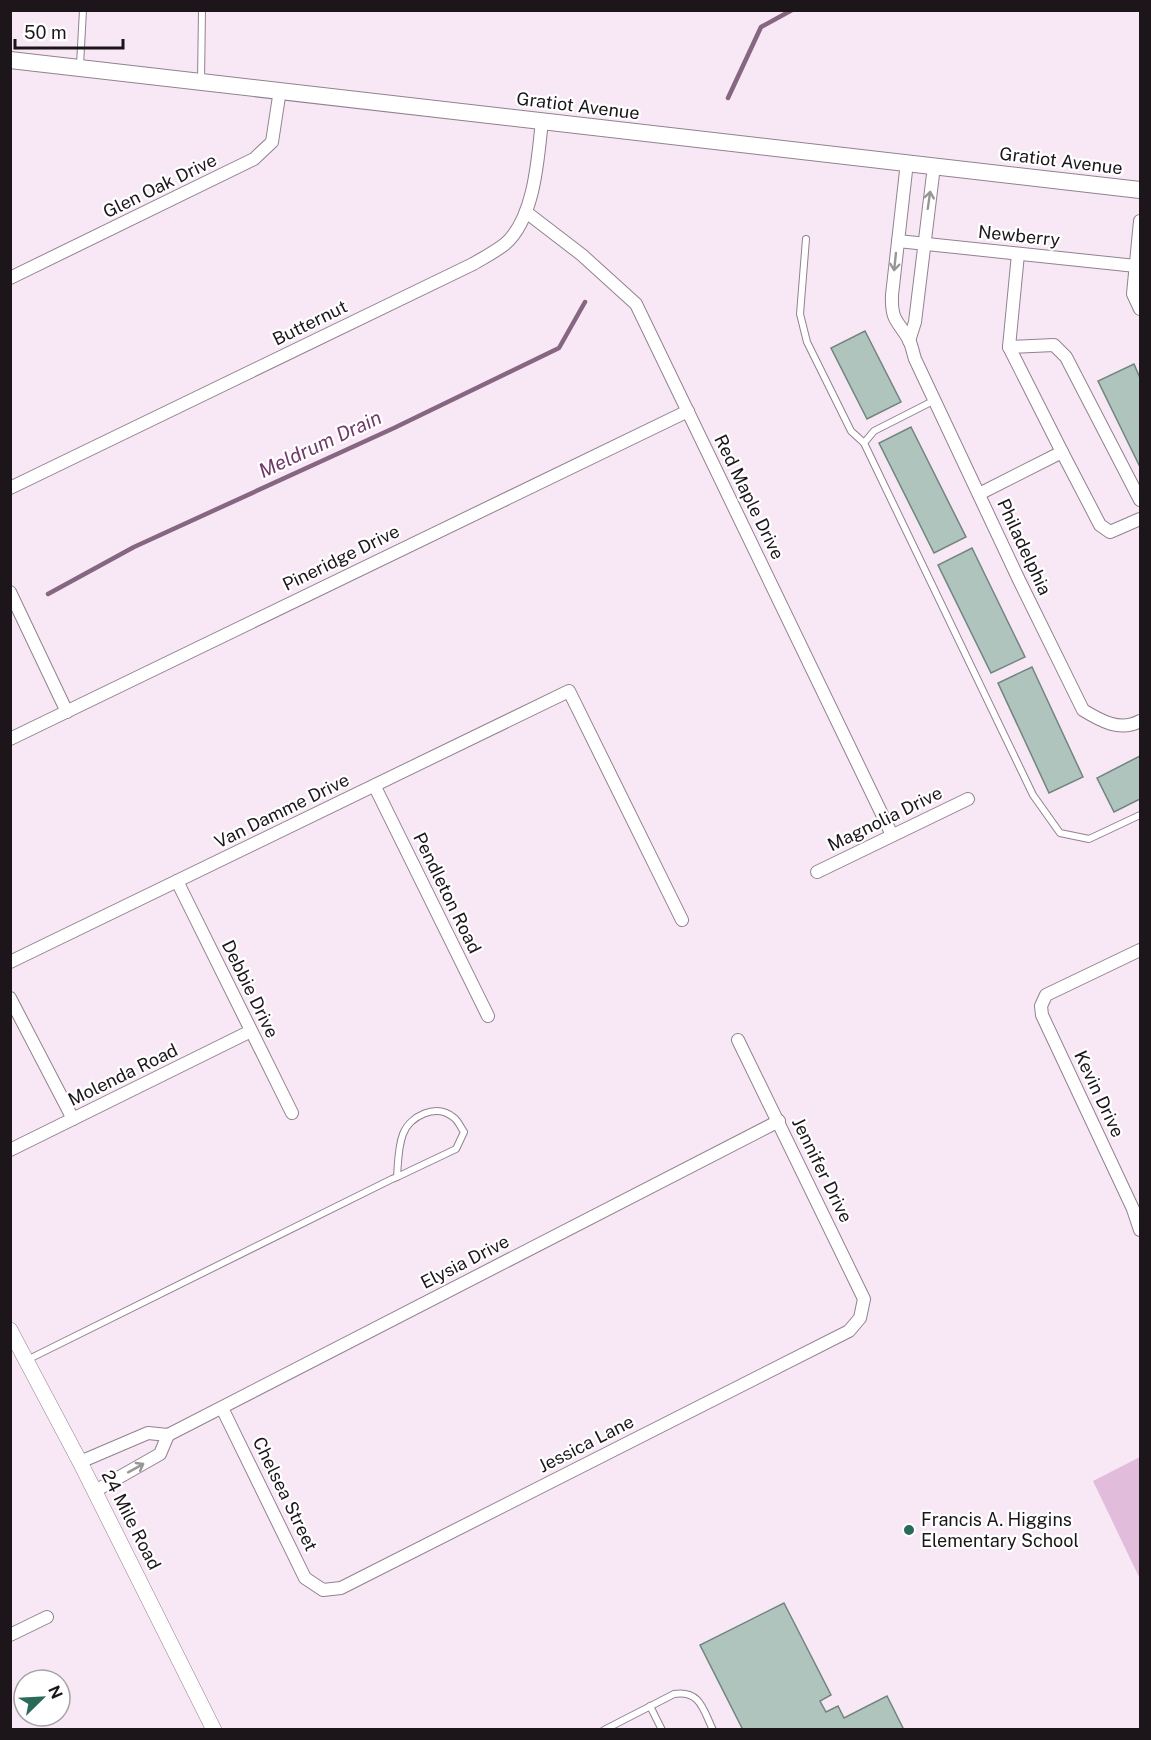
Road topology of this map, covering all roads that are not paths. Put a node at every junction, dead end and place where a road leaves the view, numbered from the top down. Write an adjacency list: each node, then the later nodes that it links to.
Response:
1 (82, 10): 4 (lane)
2 (202, 10): 5 (lane)
3 (10, 60): 4 (main road, Gratiot Avenue)
4 (80, 69): 5 (main road, Gratiot Avenue)
5 (201, 81): 6 (main road, Gratiot Avenue)
6 (280, 90): 7 (main road, Gratiot Avenue); 18 (street, Glen Oak Drive)
7 (542, 120): 8 (main road, Gratiot Avenue); 11 (street, Butternut)
8 (907, 162): 9 (main road, Gratiot Avenue); 14 (street, Philadelphia)
9 (934, 166): 10 (main road, Gratiot Avenue); 15 (street, one-way to 9)
10 (1140, 190)
11 (526, 212): 23 (street, Red Maple Drive); 26 (street, Butternut)
12 (1140, 221): 17 (street)
13 (806, 239): 24 (lane)
14 (898, 241): 15 (street, Newberry); 20 (street, Philadelphia, one-way to 20)
15 (924, 243): 16 (street, Newberry); 20 (street)
16 (1018, 254): 17 (street, Newberry); 21 (street)
17 (1136, 267): 19 (street)
18 (10, 278)
19 (1140, 309)
20 (909, 341): 22 (street, Philadelphia)
21 (1009, 347): 25 (street); 28 (street)
22 (935, 400): 24 (lane); 27 (street, Philadelphia)
23 (688, 411): 31 (street, Pineridge Drive); 37 (street, Red Maple Drive)
24 (864, 443): 36 (lane)
25 (1062, 452): 27 (street); 29 (street)
26 (10, 488)
27 (979, 494): 32 (street, Philadelphia)
28 (1140, 500)
29 (1140, 519)
30 (10, 592): 31 (street)
31 (67, 712): 33 (street, Pineridge Drive)
32 (1140, 721)
33 (10, 739)
34 (375, 787): 39 (street, Van Damme Drive); 40 (street, Van Damme Drive); 44 (street, Pendleton Road)
35 (968, 799): 37 (street, Magnolia Drive)
36 (1140, 815)
37 (892, 835): 38 (street, Magnolia Drive)
38 (818, 872)
39 (177, 881): 42 (street, Van Damme Drive); 45 (street, Debbie Drive)
40 (682, 920)
41 (1140, 950): 52 (street, Kevin Drive)
42 (10, 962)
43 (10, 998): 48 (street)
44 (488, 1016)
45 (251, 1031): 47 (street, Debbie Drive); 48 (street, Molenda Road)
46 (738, 1040): 49 (street, Jennifer Drive)
47 (292, 1113)
48 (73, 1119): 50 (street, Molenda Road)
49 (779, 1121): 53 (street, Jennifer Drive); 56 (street, Elysia Drive)
50 (10, 1150)
51 (397, 1177): 51 (lane); 55 (lane)
52 (1140, 1230)
53 (860, 1318): 60 (street, Jessica Lane)
54 (10, 1330): 55 (street, 24 Mile Road)
55 (26, 1360): 58 (street, 24 Mile Road)
56 (222, 1408): 57 (street, Elysia Drive); 60 (street, Chelsea Street)
57 (168, 1435): 58 (street, Elysia Drive); 59 (street, Elysia Drive, one-way to 57)
58 (80, 1462): 59 (street, 24 Mile Road)
59 (95, 1491): 65 (street, 24 Mile Road)
60 (323, 1590)
61 (47, 1617): 62 (street)
62 (10, 1635)
63 (650, 1706): 64 (lane); 66 (lane); 67 (lane)
64 (607, 1729)
65 (214, 1730)
66 (662, 1730)
67 (713, 1730)

